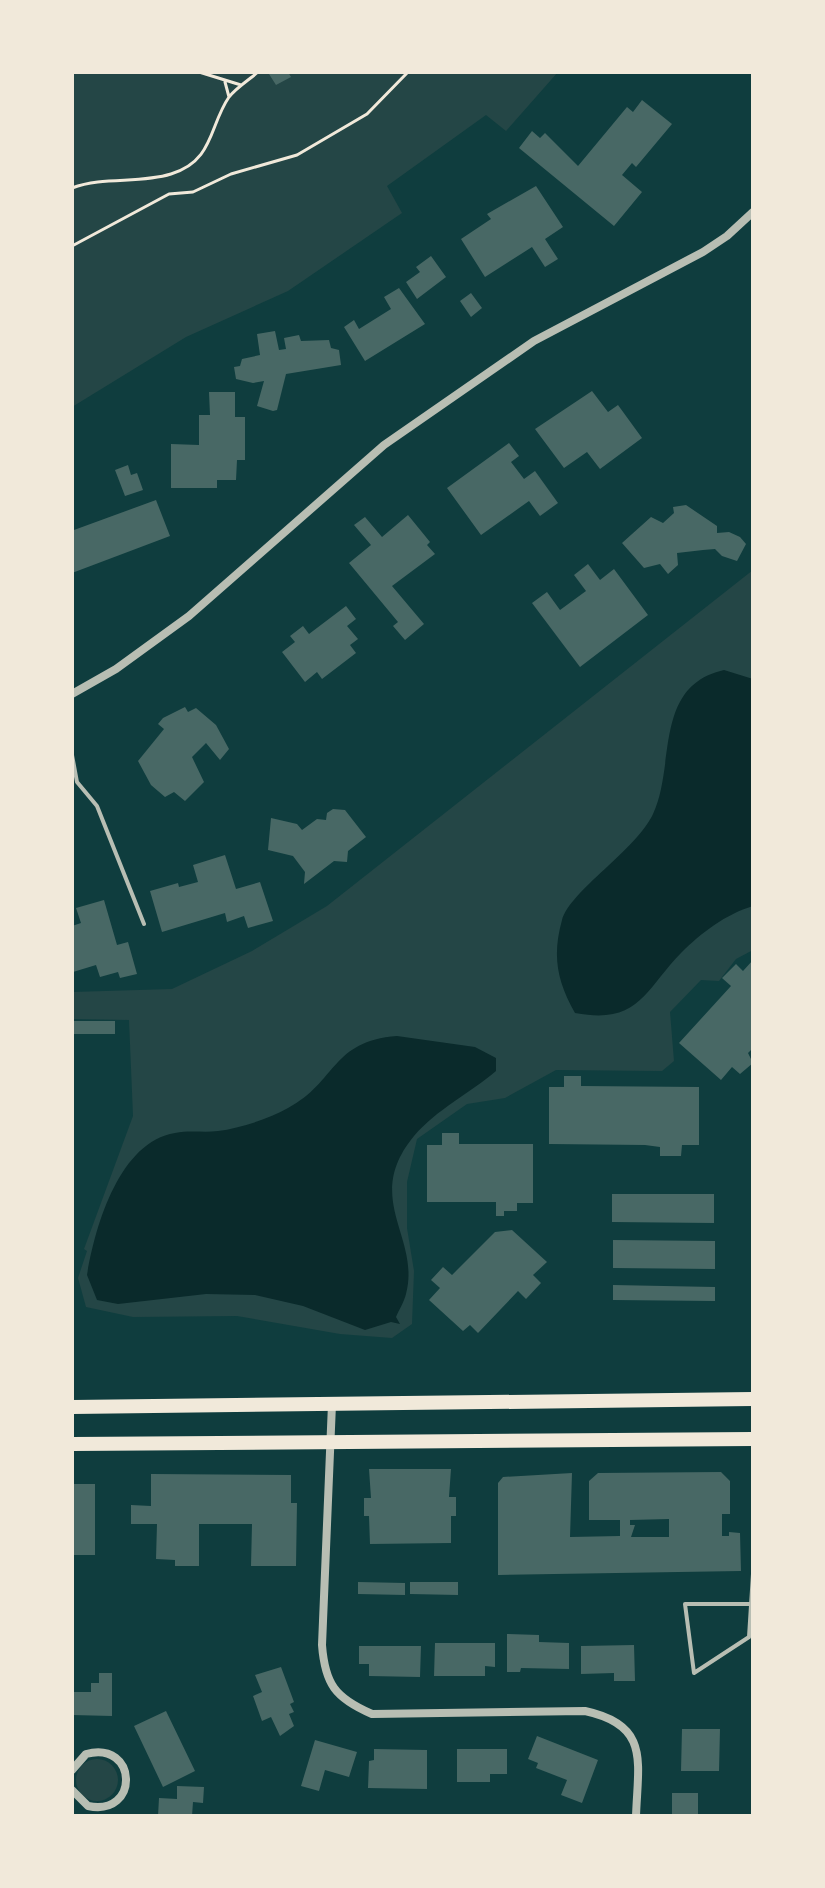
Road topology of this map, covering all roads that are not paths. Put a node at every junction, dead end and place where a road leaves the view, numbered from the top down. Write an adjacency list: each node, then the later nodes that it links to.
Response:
1 (753, 212): 2 (street)
2 (72, 694)
3 (72, 755): 4 (lane)
4 (144, 924)
5 (753, 1399): 6 (main road)
6 (332, 1404): 7 (main road); 9 (street)
7 (72, 1407)
8 (753, 1439): 9 (main road)
9 (332, 1443): 10 (main road); 16 (street)
10 (72, 1444)
11 (753, 1574): 12 (lane)
12 (749, 1604): 12 (lane)
13 (72, 1770): 15 (street)
14 (72, 1790): 15 (street)
15 (87, 1811)
16 (636, 1816)

